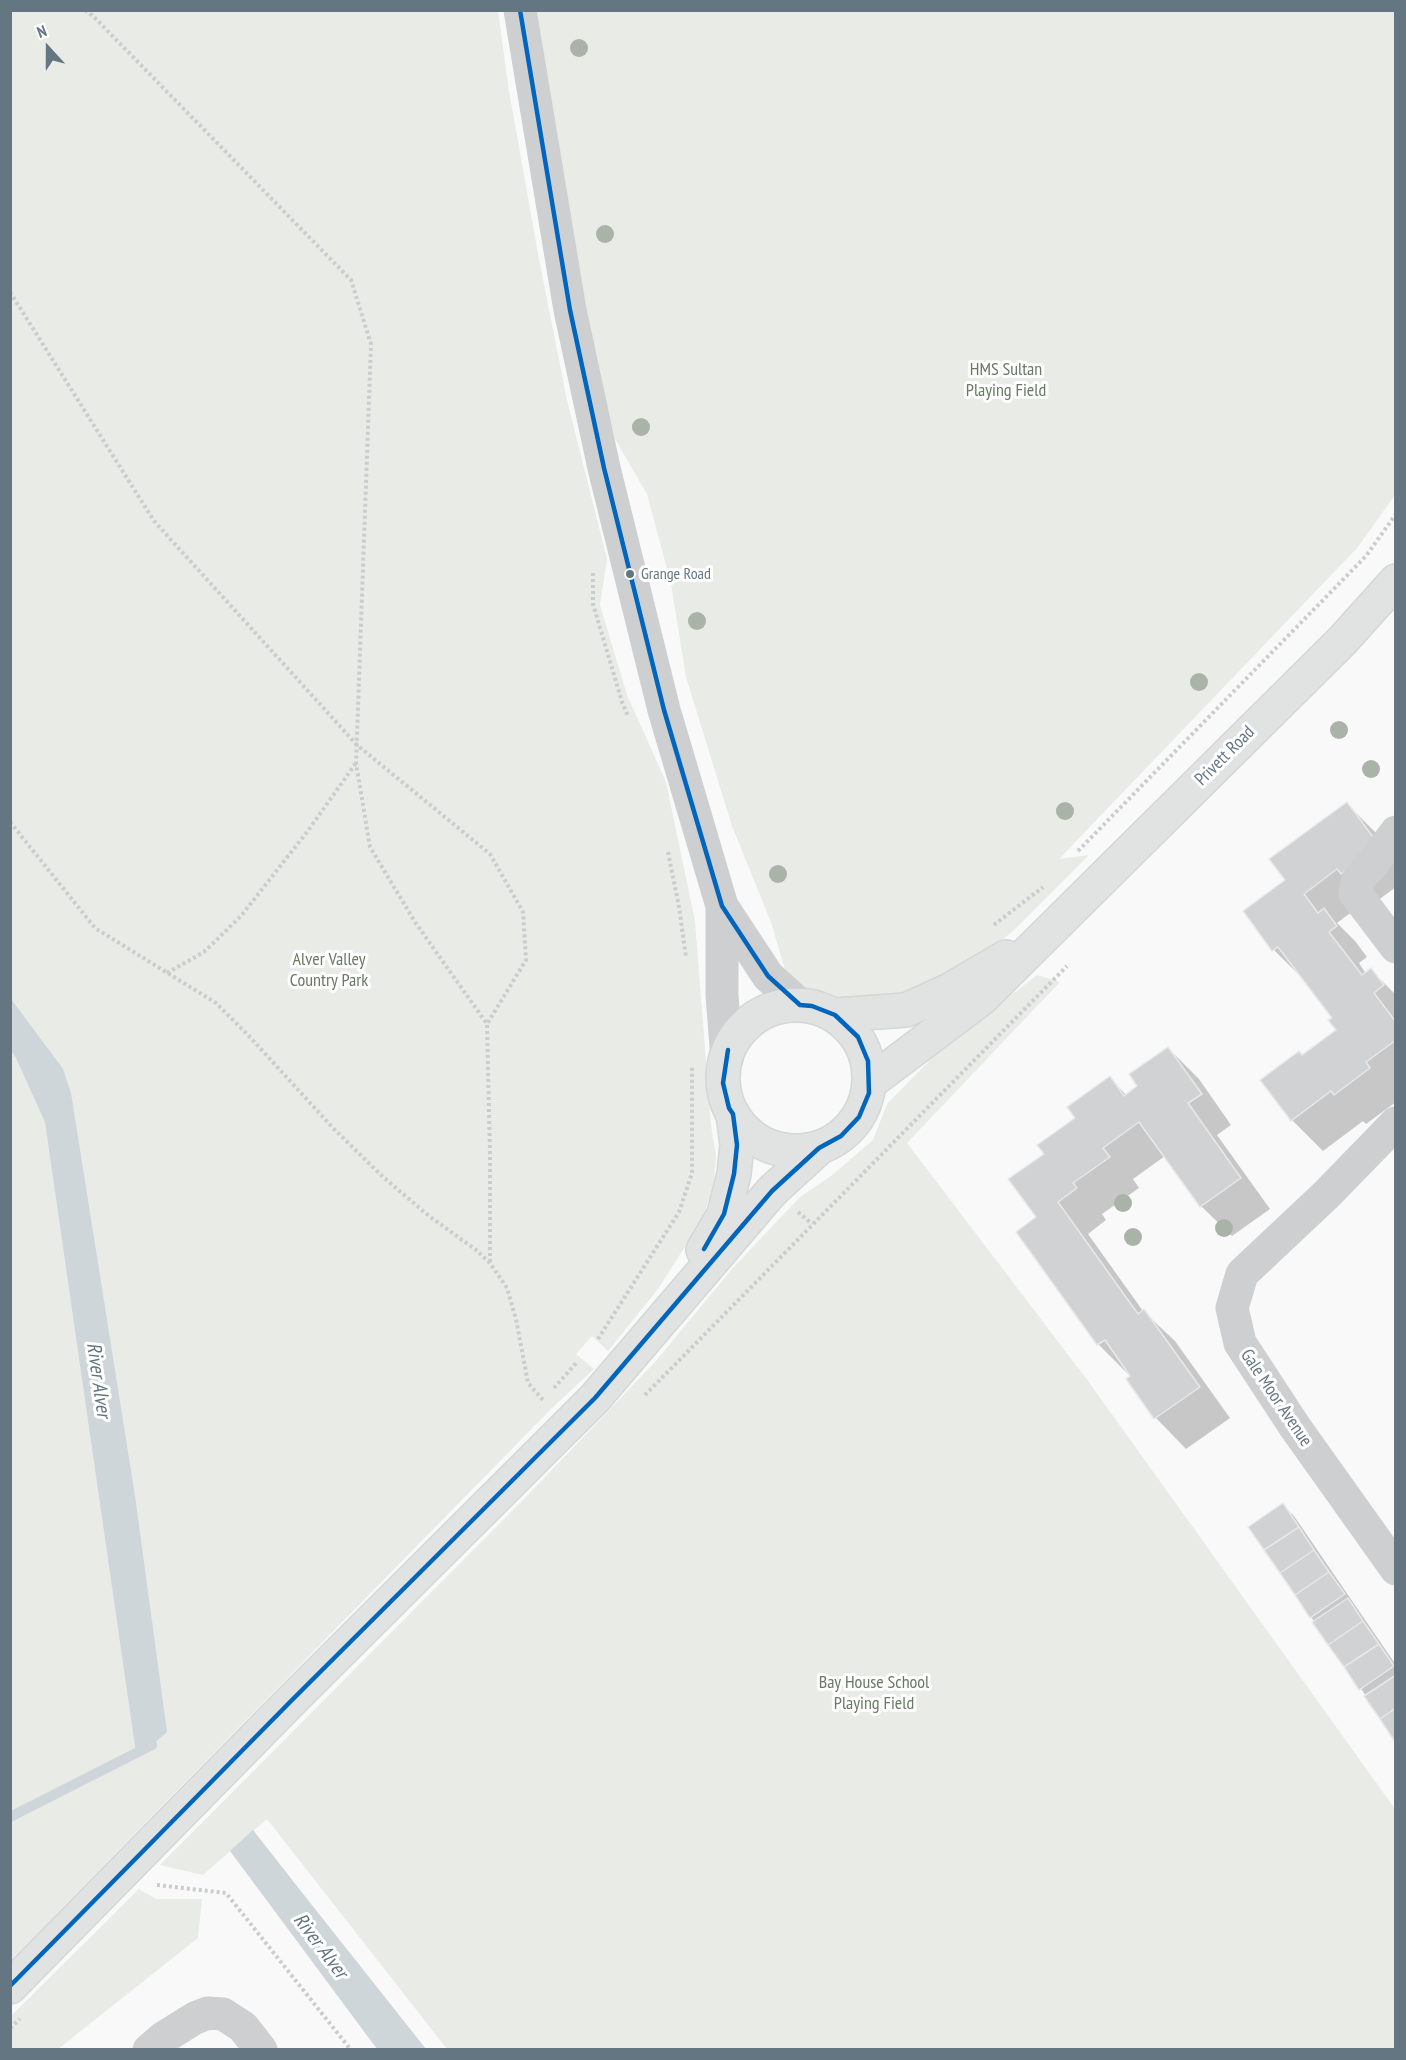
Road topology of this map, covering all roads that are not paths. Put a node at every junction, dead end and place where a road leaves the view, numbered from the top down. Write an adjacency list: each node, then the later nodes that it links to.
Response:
1 (520, 10): 4 (street)
2 (1395, 581): 5 (main road, Privett Road)
3 (1395, 832): 6 (street)
4 (722, 906): 7 (street); 9 (street)
5 (1052, 930): 8 (main road, Privett Road); 10 (main road, Privett Road)
6 (1395, 947)
7 (800, 1005): 8 (main road); 9 (main road)
8 (836, 1015): 10 (main road)
9 (727, 1059): 11 (main road)
10 (868, 1083): 13 (main road)
11 (733, 1113): 13 (main road); 14 (main road)
12 (1395, 1123): 15 (street, Gale Moor Avenue)
13 (819, 1148): 14 (main road)
14 (650, 1335): 16 (main road)
15 (1395, 1569)
16 (10, 1987)
17 (150, 2049): 18 (street)
18 (261, 2049)

